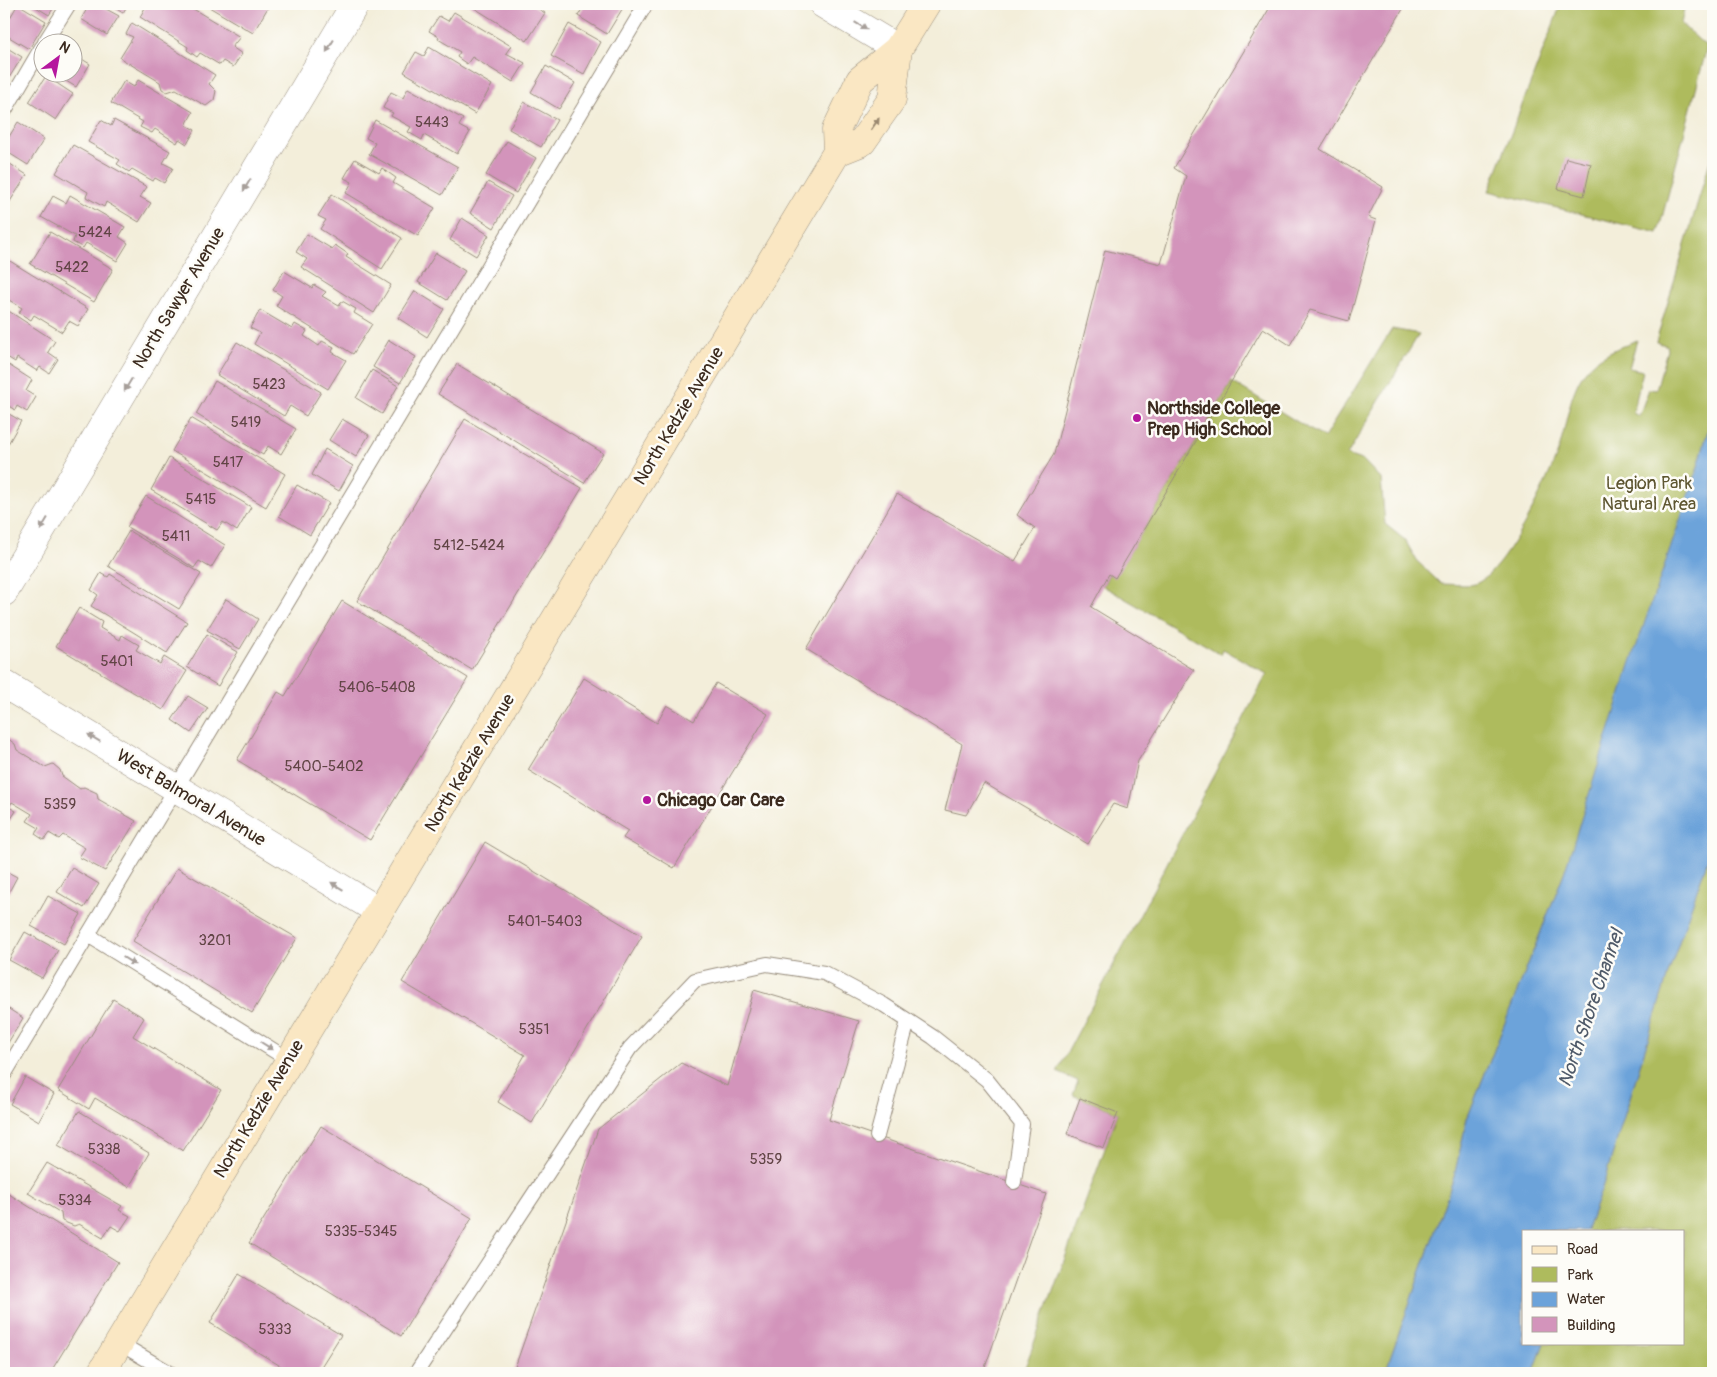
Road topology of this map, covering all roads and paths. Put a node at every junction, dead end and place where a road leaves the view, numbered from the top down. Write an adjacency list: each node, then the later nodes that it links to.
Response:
1 (69, 4): 6 (lane)
2 (355, 4): 11 (street, North Sawyer Avenue, one-way to 11)
3 (646, 4): 13 (lane)
4 (823, 4): 7 (street, one-way to 7)
5 (926, 4): 7 (main road)
6 (51, 32)
7 (898, 49): 10 (main road); 10 (main road, one-way to 7)
8 (32, 64): 9 (lane)
9 (4, 112)
10 (837, 152): 14 (main road, North Kedzie Avenue)
11 (4, 592)
12 (4, 684): 13 (street, West Balmoral Avenue, one-way to 12)
13 (176, 788): 14 (street, West Balmoral Avenue, one-way to 13); 15 (lane)
14 (379, 911): 17 (main road, North Kedzie Avenue)
15 (88, 935): 17 (lane, one-way to 17); 18 (lane)
16 (908, 1021): 19 (lane); 20 (lane); 24 (lane)
17 (289, 1060): 21 (main road, North Kedzie Avenue)
18 (4, 1075)
19 (877, 1136)
20 (1014, 1182)
21 (119, 1343): 22 (main road, North Kedzie Avenue); 23 (lane)
22 (101, 1373)
23 (170, 1373)
24 (416, 1373)

